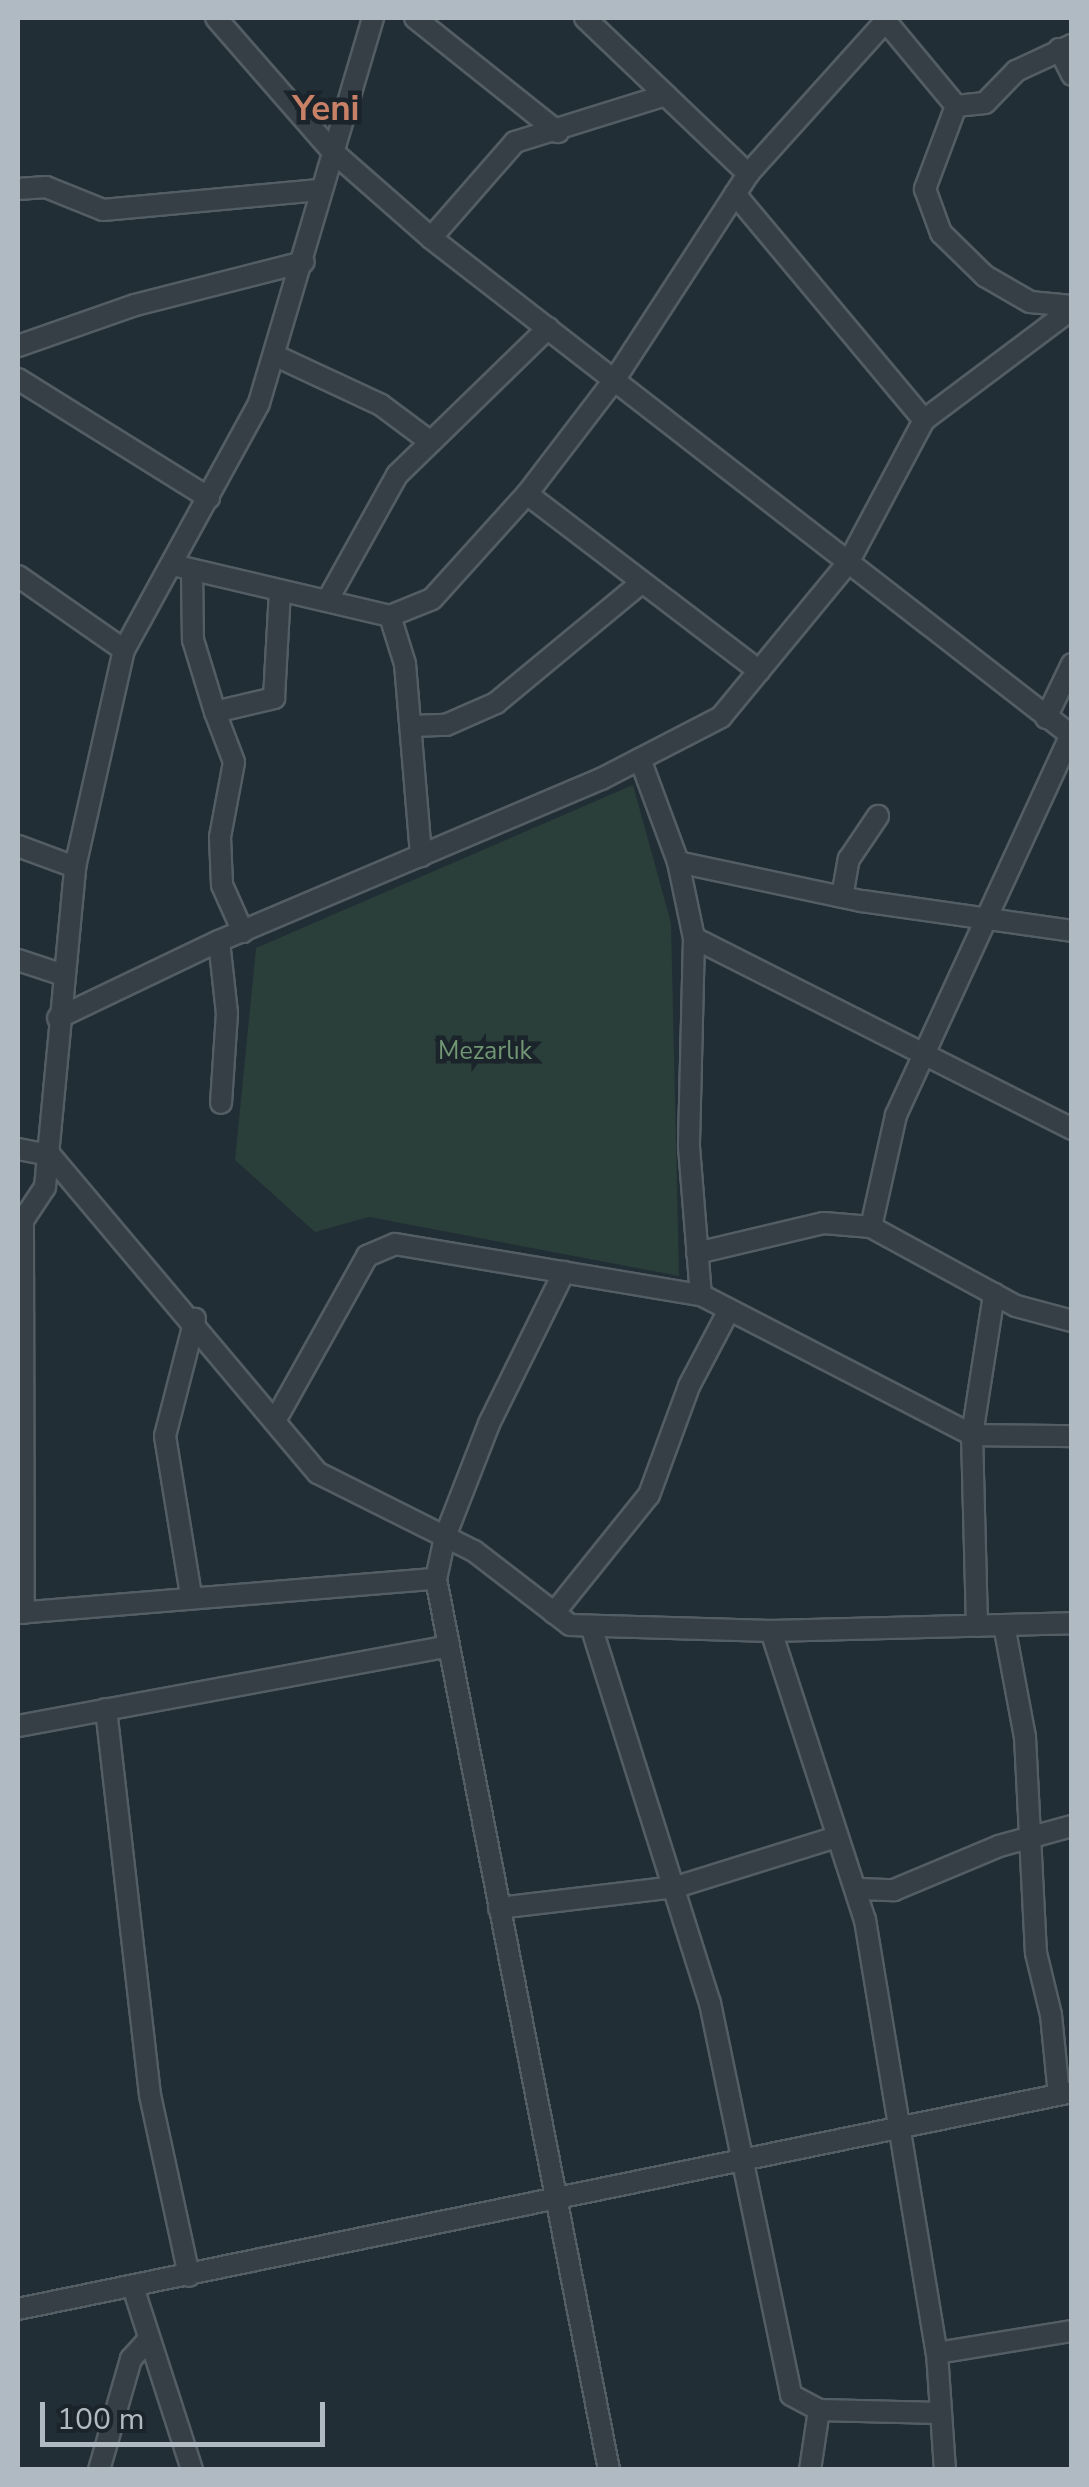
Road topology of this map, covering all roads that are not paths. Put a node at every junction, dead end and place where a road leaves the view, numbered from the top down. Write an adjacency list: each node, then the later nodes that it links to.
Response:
1 (216, 18): 11 (street)
2 (373, 18): 11 (street)
3 (414, 18): 10 (street)
4 (585, 18): 8 (street)
5 (884, 19): 9 (street); 12 (street)
6 (1065, 47): 7 (street); 9 (street)
7 (1072, 75)
8 (666, 96): 10 (street); 12 (street)
9 (956, 106): 18 (street)
10 (558, 132): 16 (street)
11 (332, 150): 14 (street); 16 (street)
12 (748, 174): 15 (street)
13 (18, 190): 14 (street)
14 (319, 190): 17 (street)
15 (734, 194): 23 (street); 24 (street)
16 (431, 238): 19 (street)
17 (304, 262): 20 (street); 21 (street)
18 (1072, 308): 24 (street)
19 (548, 328): 23 (street); 25 (street)
20 (18, 346)
21 (274, 356): 25 (street); 27 (street)
22 (18, 379): 27 (street)
23 (615, 379): 26 (street); 28 (street)
24 (924, 420): 28 (street)
25 (428, 440): 33 (street)
26 (527, 494): 31 (street); 34 (street)
27 (209, 498): 29 (street)
28 (848, 563): 37 (street); 39 (street)
29 (183, 568): 32 (street); 35 (street); 38 (street)
30 (18, 576): 35 (street)
31 (641, 584): 37 (street); 40 (street)
32 (280, 590): 33 (street); 38 (street)
33 (327, 601): 34 (street)
34 (390, 616): 40 (street)
35 (124, 650): 47 (street)
36 (1072, 664): 39 (street)
37 (759, 672): 42 (street)
38 (215, 712): 50 (street)
39 (1046, 718): 41 (street)
40 (411, 726): 45 (street)
41 (1071, 736): 49 (street)
42 (640, 759): 45 (street); 46 (street)
43 (878, 816): 48 (street)
44 (18, 846): 47 (street)
45 (421, 856): 50 (street)
46 (678, 862): 48 (street); 52 (street)
47 (75, 867): 55 (street)
48 (842, 897): 49 (street)
49 (990, 920): 51 (street); 57 (street)
50 (242, 932): 53 (street)
51 (1072, 932)
52 (694, 938): 57 (street); 64 (street)
53 (219, 942): 56 (street); 58 (street)
54 (18, 960): 55 (street)
55 (63, 975): 56 (street)
56 (58, 1018): 61 (street)
57 (924, 1057): 59 (street); 63 (street)
58 (220, 1103)
59 (1072, 1129)
60 (18, 1148): 61 (street)
61 (50, 1155): 62 (street); 69 (street)
62 (20, 1224): 74 (street)
63 (871, 1227): 64 (street); 66 (street)
64 (698, 1253): 67 (street)
65 (564, 1272): 67 (street); 71 (street); 75 (street)
66 (994, 1294): 70 (street); 72 (street)
67 (701, 1296): 68 (street)
68 (729, 1310): 72 (street); 79 (street)
69 (194, 1320): 71 (street); 77 (street)
70 (1072, 1321)
71 (276, 1420): 75 (street)
72 (972, 1436): 73 (street); 83 (street)
73 (1072, 1436)
74 (20, 1477): 78 (street)
75 (444, 1537): 76 (street); 79 (street)
76 (436, 1579): 77 (street); 85 (street)
77 (191, 1595): 78 (street)
78 (20, 1613)
79 (554, 1613): 82 (street)
80 (1072, 1623): 81 (street)
81 (1004, 1625): 83 (street); 90 (street)
82 (591, 1626): 84 (street); 91 (street)
83 (977, 1626): 84 (street)
84 (771, 1631): 89 (street)
85 (449, 1646): 86 (street); 93 (street)
86 (106, 1709): 87 (street); 98 (street)
87 (18, 1726)
88 (1072, 1826): 90 (street)
89 (838, 1837): 91 (street); 92 (street)
90 (1029, 1838): 92 (street); 94 (street)
91 (676, 1888): 93 (street); 96 (street)
92 (856, 1889): 95 (street)
93 (499, 1908): 97 (street)
94 (1065, 2093): 95 (street)
95 (895, 2129): 96 (street); 103 (street)
96 (740, 2161): 97 (street); 104 (street)
97 (554, 2200): 98 (street); 108 (street)
98 (189, 2276): 99 (street)
99 (133, 2288): 100 (street); 102 (street)
100 (18, 2309)
101 (1072, 2330): 103 (street)
102 (149, 2339): 106 (street); 107 (street)
103 (938, 2353): 105 (street)
104 (819, 2410): 105 (street); 109 (street)
105 (940, 2412): 110 (street)
106 (100, 2470)
107 (192, 2470)
108 (609, 2470)
109 (810, 2470)
110 (945, 2470)

